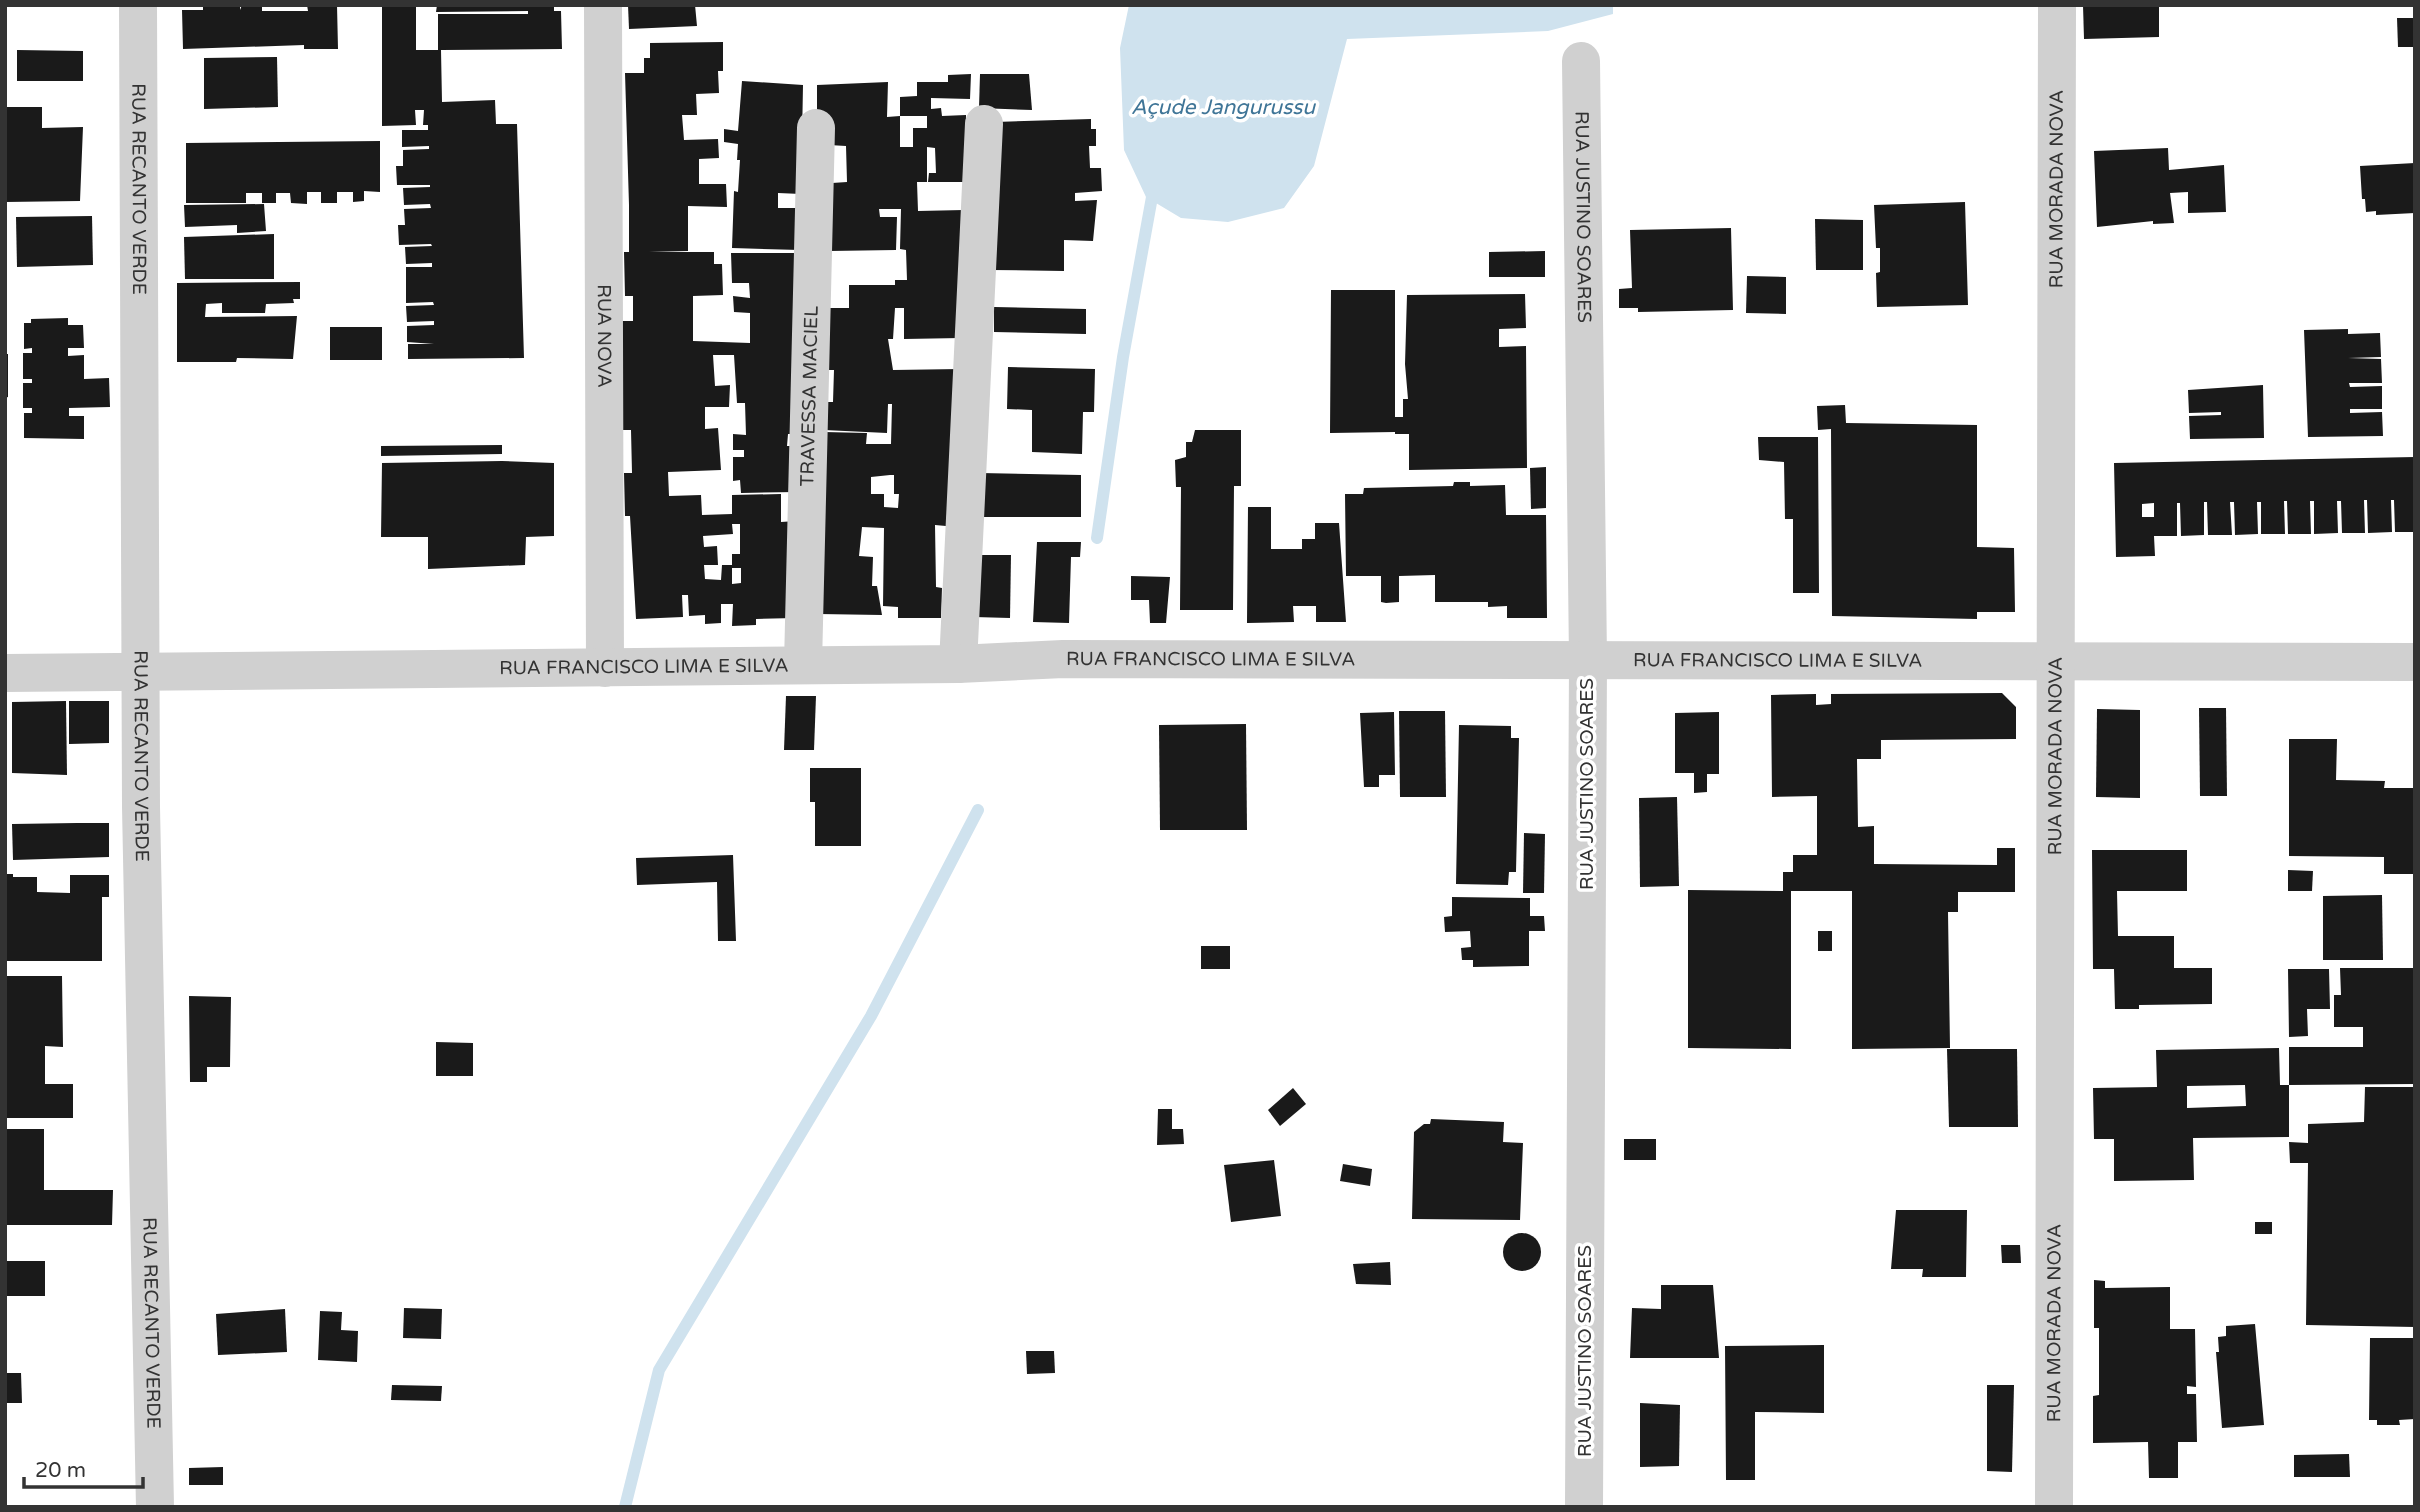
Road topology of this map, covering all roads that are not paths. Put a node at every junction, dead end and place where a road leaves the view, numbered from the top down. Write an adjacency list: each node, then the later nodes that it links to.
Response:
1 (138, 5): 14 (street, RUA RECANTO VERDE)
2 (603, 5): 12 (street, RUA NOVA)
3 (2057, 5): 8 (street, RUA MORADA NOVA)
4 (1581, 61): 7 (street, RUA JUSTINO SOARES)
5 (984, 124): 11 (street)
6 (816, 128): 10 (street, TRAVESSA MACIEL)
7 (1588, 660): 8 (street, RUA FRANCISCO LIMA E SILVA); 11 (street, RUA FRANCISCO LIMA E SILVA); 16 (street, RUA JUSTINO SOARES)
8 (2054, 660): 9 (street, RUA FRANCISCO LIMA E SILVA); 17 (street, RUA MORADA NOVA)
9 (2415, 662)
10 (803, 664): 11 (street, RUA FRANCISCO LIMA E SILVA); 12 (street, RUA FRANCISCO LIMA E SILVA)
11 (958, 664)
12 (605, 668): 14 (street, RUA FRANCISCO LIMA E SILVA)
13 (5, 673): 14 (street, RUA FRANCISCO LIMA E SILVA)
14 (142, 673): 15 (street, RUA RECANTO VERDE)
15 (155, 1507)
16 (1584, 1507)
17 (2054, 1507)

